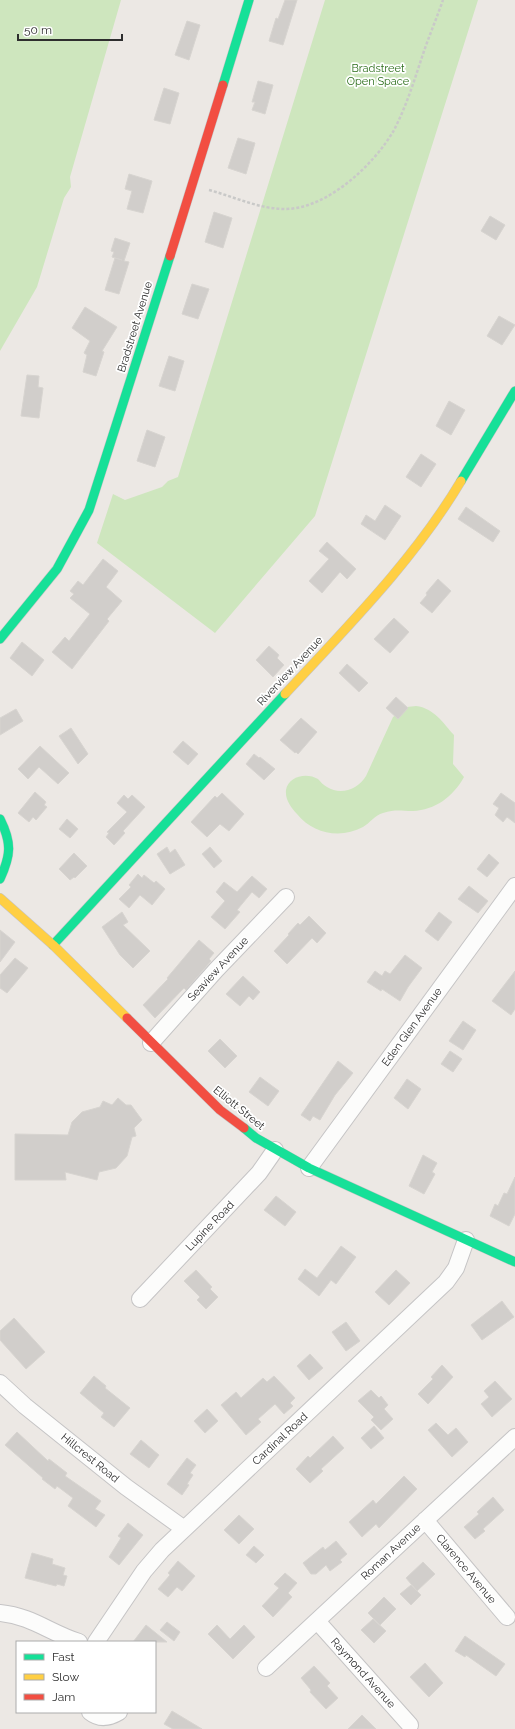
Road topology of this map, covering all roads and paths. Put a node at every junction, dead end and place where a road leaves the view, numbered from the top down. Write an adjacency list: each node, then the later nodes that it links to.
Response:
1 (249, 0): 3 (street, Bradstreet Avenue)
2 (443, 0): 3 (path)
3 (192, 185): 5 (street, Bradstreet Avenue)
4 (515, 391): 11 (street, Riverview Avenue)
5 (0, 640)
6 (0, 820): 7 (street)
7 (0, 879)
8 (515, 886): 14 (street, Eden Glen Avenue)
9 (286, 897): 12 (street, Seaview Avenue)
10 (0, 898): 11 (street, Elliott Street)
11 (53, 945): 12 (street, Elliott Street)
12 (151, 1043): 13 (street, Elliott Street)
13 (275, 1150): 14 (street, Elliott Street); 17 (street, Lupine Road)
14 (309, 1168): 15 (street, Elliott Street)
15 (466, 1240): 16 (street, Elliott Street); 21 (street, Cardinal Road)
16 (515, 1262)
17 (140, 1299)
18 (0, 1383): 21 (street, Hillcrest Road)
19 (515, 1437): 20 (street, Roman Avenue)
20 (425, 1520): 23 (street, Clarence Avenue); 24 (street, Roman Avenue)
21 (183, 1528): 26 (street, Cardinal Road)
22 (0, 1613): 25 (street)
23 (507, 1617)
24 (317, 1621): 27 (street, Roman Avenue); 30 (street, Raymond Avenue)
25 (77, 1641)
26 (97, 1641)
27 (266, 1668)
28 (92, 1713): 29 (street)
29 (117, 1713)
30 (410, 1725)

